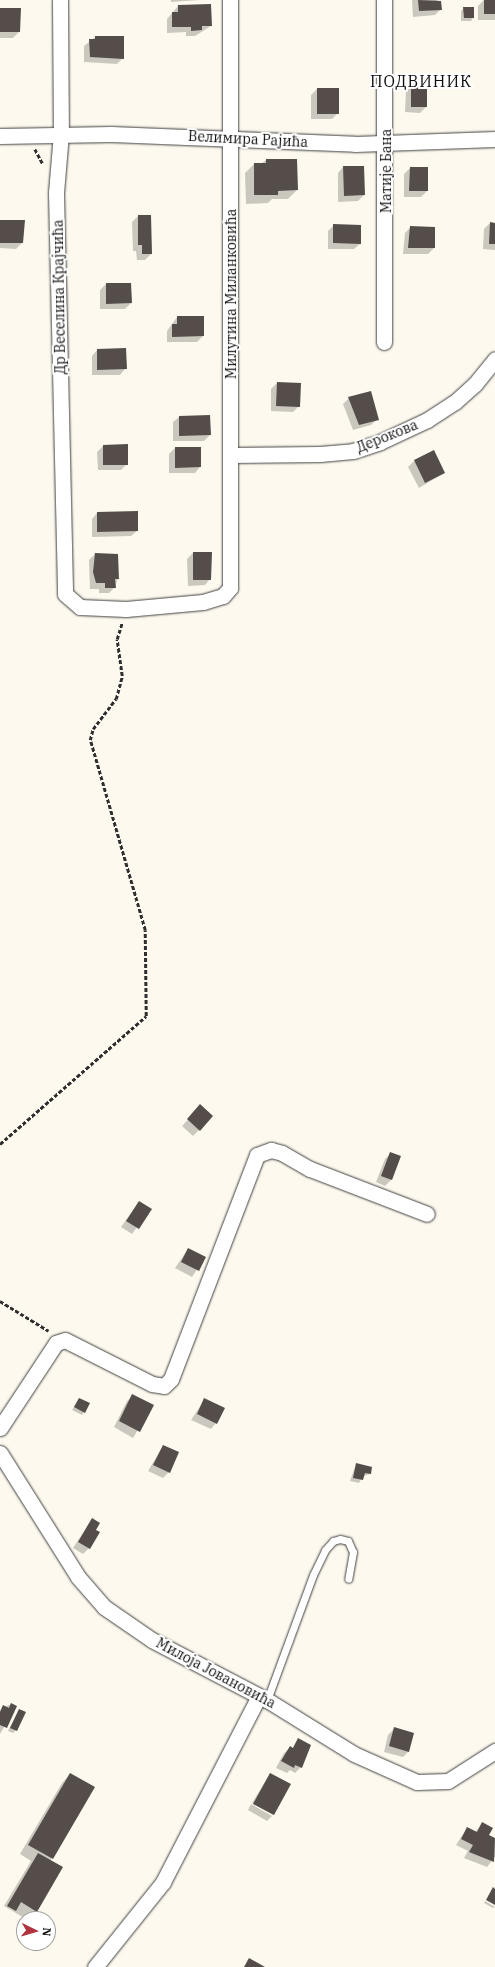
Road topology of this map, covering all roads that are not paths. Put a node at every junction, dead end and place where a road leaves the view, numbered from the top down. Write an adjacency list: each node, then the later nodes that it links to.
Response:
1 (60, 0): 4 (street, Др Веселина Крајчића)
2 (230, 0): 6 (street, Милутина Миланковића)
3 (384, 0): 8 (street, Матије Бана)
4 (61, 133): 5 (street, Велимира Рајића); 6 (street, Велимира Рајића); 12 (street, Др Веселина Крајчића)
5 (0, 136)
6 (231, 137): 8 (street, Велимира Рајића); 11 (street, Милутина Миланковића)
7 (495, 139): 8 (street, Велимира Рајића)
8 (386, 144): 9 (street, Матије Бана)
9 (384, 342)
10 (495, 359): 11 (street, Дерокова)
11 (232, 455): 12 (street, Милутина Миланковића)
12 (126, 609)
13 (427, 1214): 14 (street)
14 (0, 1428)
15 (0, 1453): 17 (street, Милоја Јовановића)
16 (348, 1579): 17 (lane)
17 (263, 1698): 18 (street, Милоја Јовановића); 19 (street)
18 (495, 1751)
19 (95, 1967)

